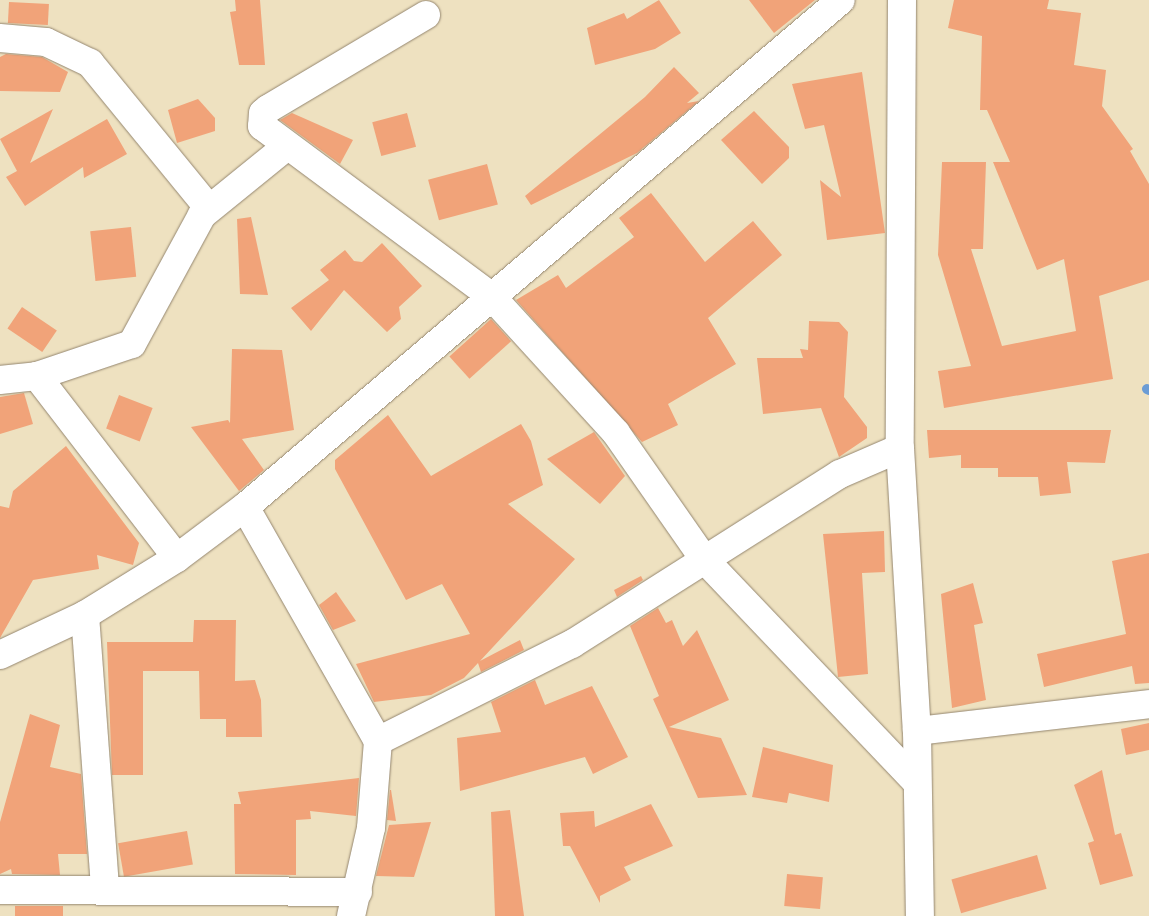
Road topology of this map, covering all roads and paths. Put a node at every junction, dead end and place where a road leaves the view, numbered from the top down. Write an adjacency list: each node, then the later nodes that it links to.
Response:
1 (902, 0): 10 (street)
2 (832, 2): 7 (street)
3 (426, 15): 5 (street)
4 (0, 38): 6 (street)
5 (286, 147): 6 (street); 7 (street)
6 (208, 207): 8 (street)
7 (492, 297): 11 (street); 13 (street)
8 (37, 376): 9 (street); 12 (street)
9 (0, 380)
10 (900, 448): 13 (street); 17 (street)
11 (244, 507): 12 (street); 18 (street)
12 (177, 558): 14 (street)
13 (704, 559): 18 (street); 19 (street)
14 (85, 615): 15 (street); 20 (street)
15 (0, 655)
16 (1149, 704): 17 (street)
17 (917, 730): 19 (street)
18 (378, 741): 22 (street)
19 (916, 782): 23 (street)
20 (105, 887): 21 (street); 22 (street)
21 (0, 890)
22 (354, 904)
23 (920, 916)

